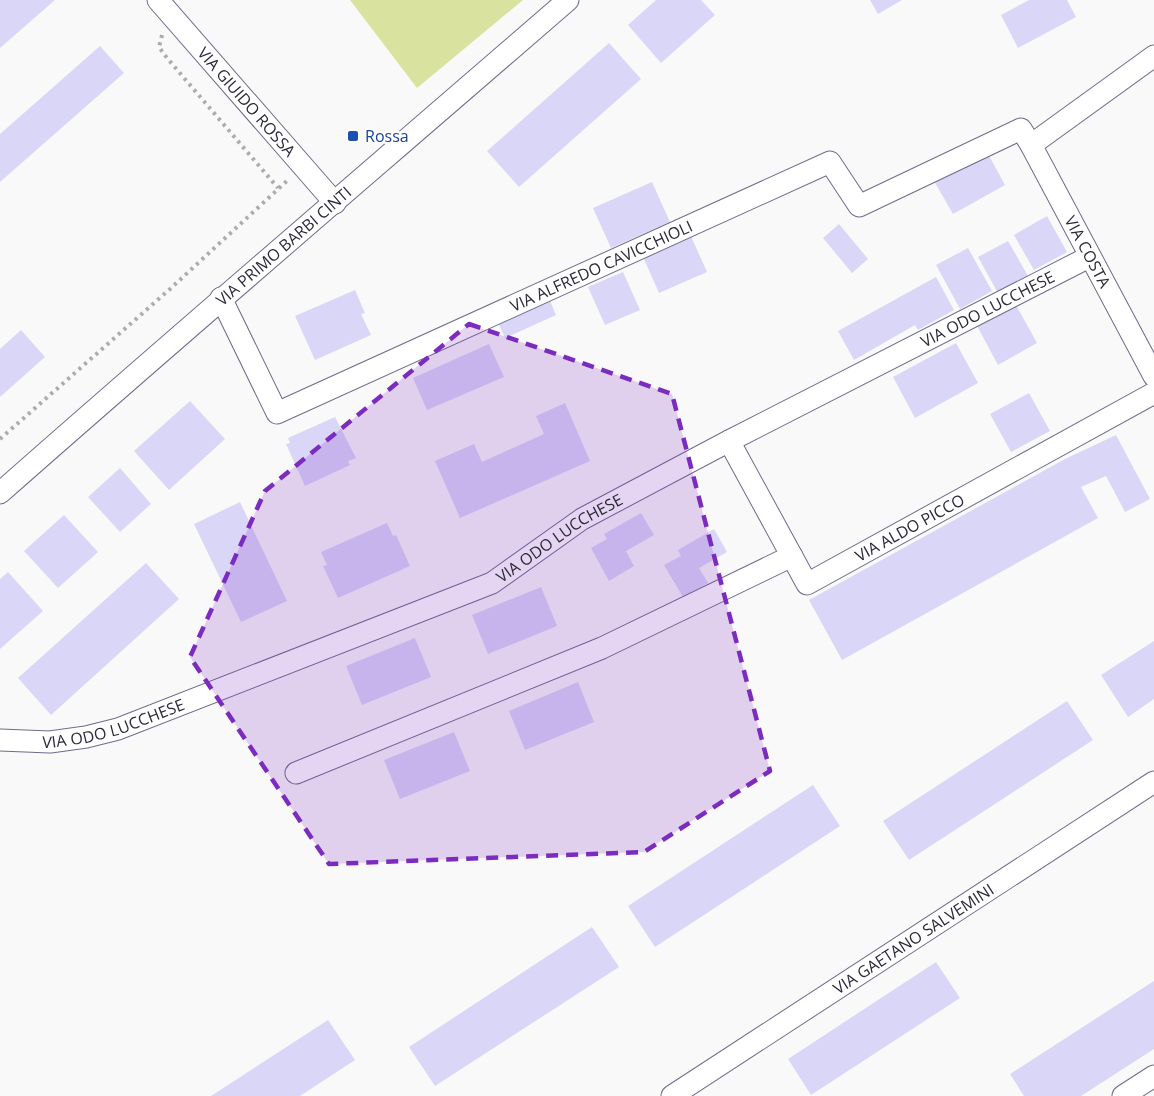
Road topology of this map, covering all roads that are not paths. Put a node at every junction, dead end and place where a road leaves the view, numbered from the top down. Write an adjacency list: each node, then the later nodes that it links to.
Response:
1 (158, 0): 5 (street, VIA GIUIDO ROSSA)
2 (568, 0): 5 (street, VIA PRIMO BARBI CINTI)
3 (1154, 56): 4 (street)
4 (1026, 137): 6 (street, VIA COSTA); 7 (street, VIA ALFREDO CAVICCHIOLI)
5 (335, 203): 7 (street, VIA PRIMO BARBI CINTI)
6 (1089, 257): 8 (street, VIA COSTA); 10 (street, VIA ODO LUCCHESE)
7 (221, 298): 11 (street, VIA PRIMO BARBI CINTI)
8 (1154, 376)
9 (1154, 393): 12 (street, VIA ALDO PICCO)
10 (729, 441): 12 (street, VIA ALDO PICCO); 13 (street, VIA ODO LUCCHESE)
11 (0, 493)
12 (792, 556): 14 (street)
13 (0, 740)
14 (296, 773)
15 (1152, 786): 17 (street, VIA GAETANO SALVEMINI)
16 (1154, 1076): 18 (street)
17 (672, 1096)
18 (1124, 1096)

